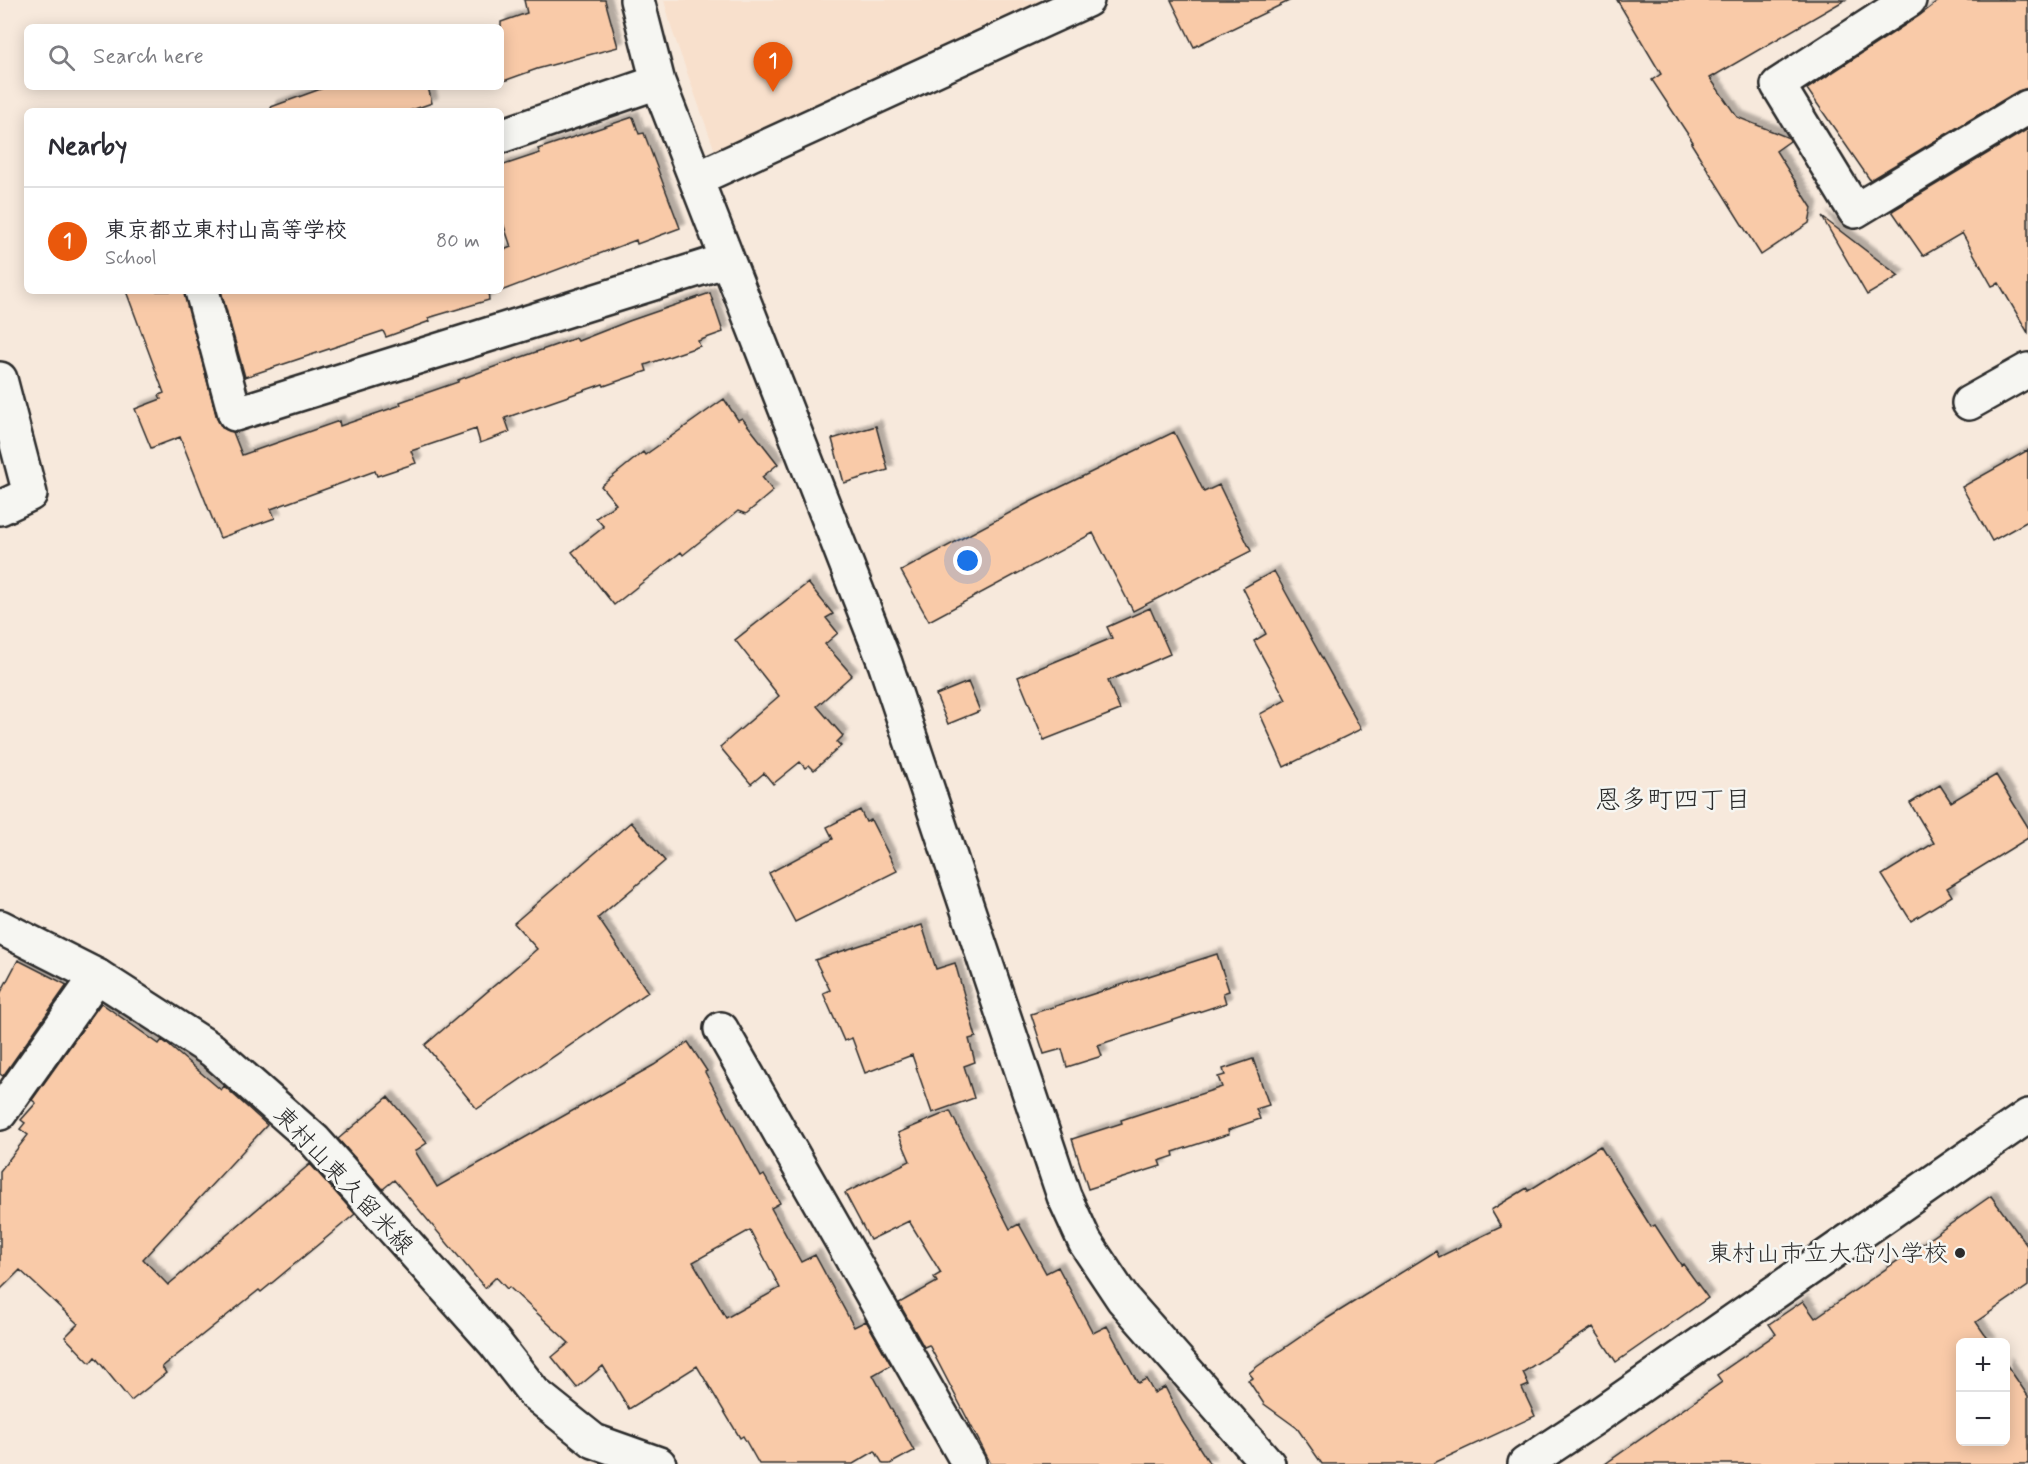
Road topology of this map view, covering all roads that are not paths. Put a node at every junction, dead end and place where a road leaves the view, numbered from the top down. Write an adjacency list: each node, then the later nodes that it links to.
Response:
1 (637, 0): 4 (street)
2 (1087, 0): 7 (street)
3 (1909, 0): 5 (street)
4 (658, 82): 6 (street); 7 (street)
5 (2028, 107)
6 (504, 135)
7 (696, 179): 8 (street)
8 (727, 260): 9 (street); 21 (street)
9 (203, 294)
10 (2028, 369): 12 (street)
11 (0, 379): 13 (street)
12 (1969, 404)
13 (0, 508)
14 (0, 927): 15 (street, 東村山東久留米線)
15 (97, 976): 17 (street); 19 (street, 東村山東久留米線)
16 (721, 1029): 20 (street)
17 (0, 1113)
18 (2028, 1116): 22 (street)
19 (659, 1464)
20 (969, 1464)
21 (1268, 1464)
22 (1525, 1464)

